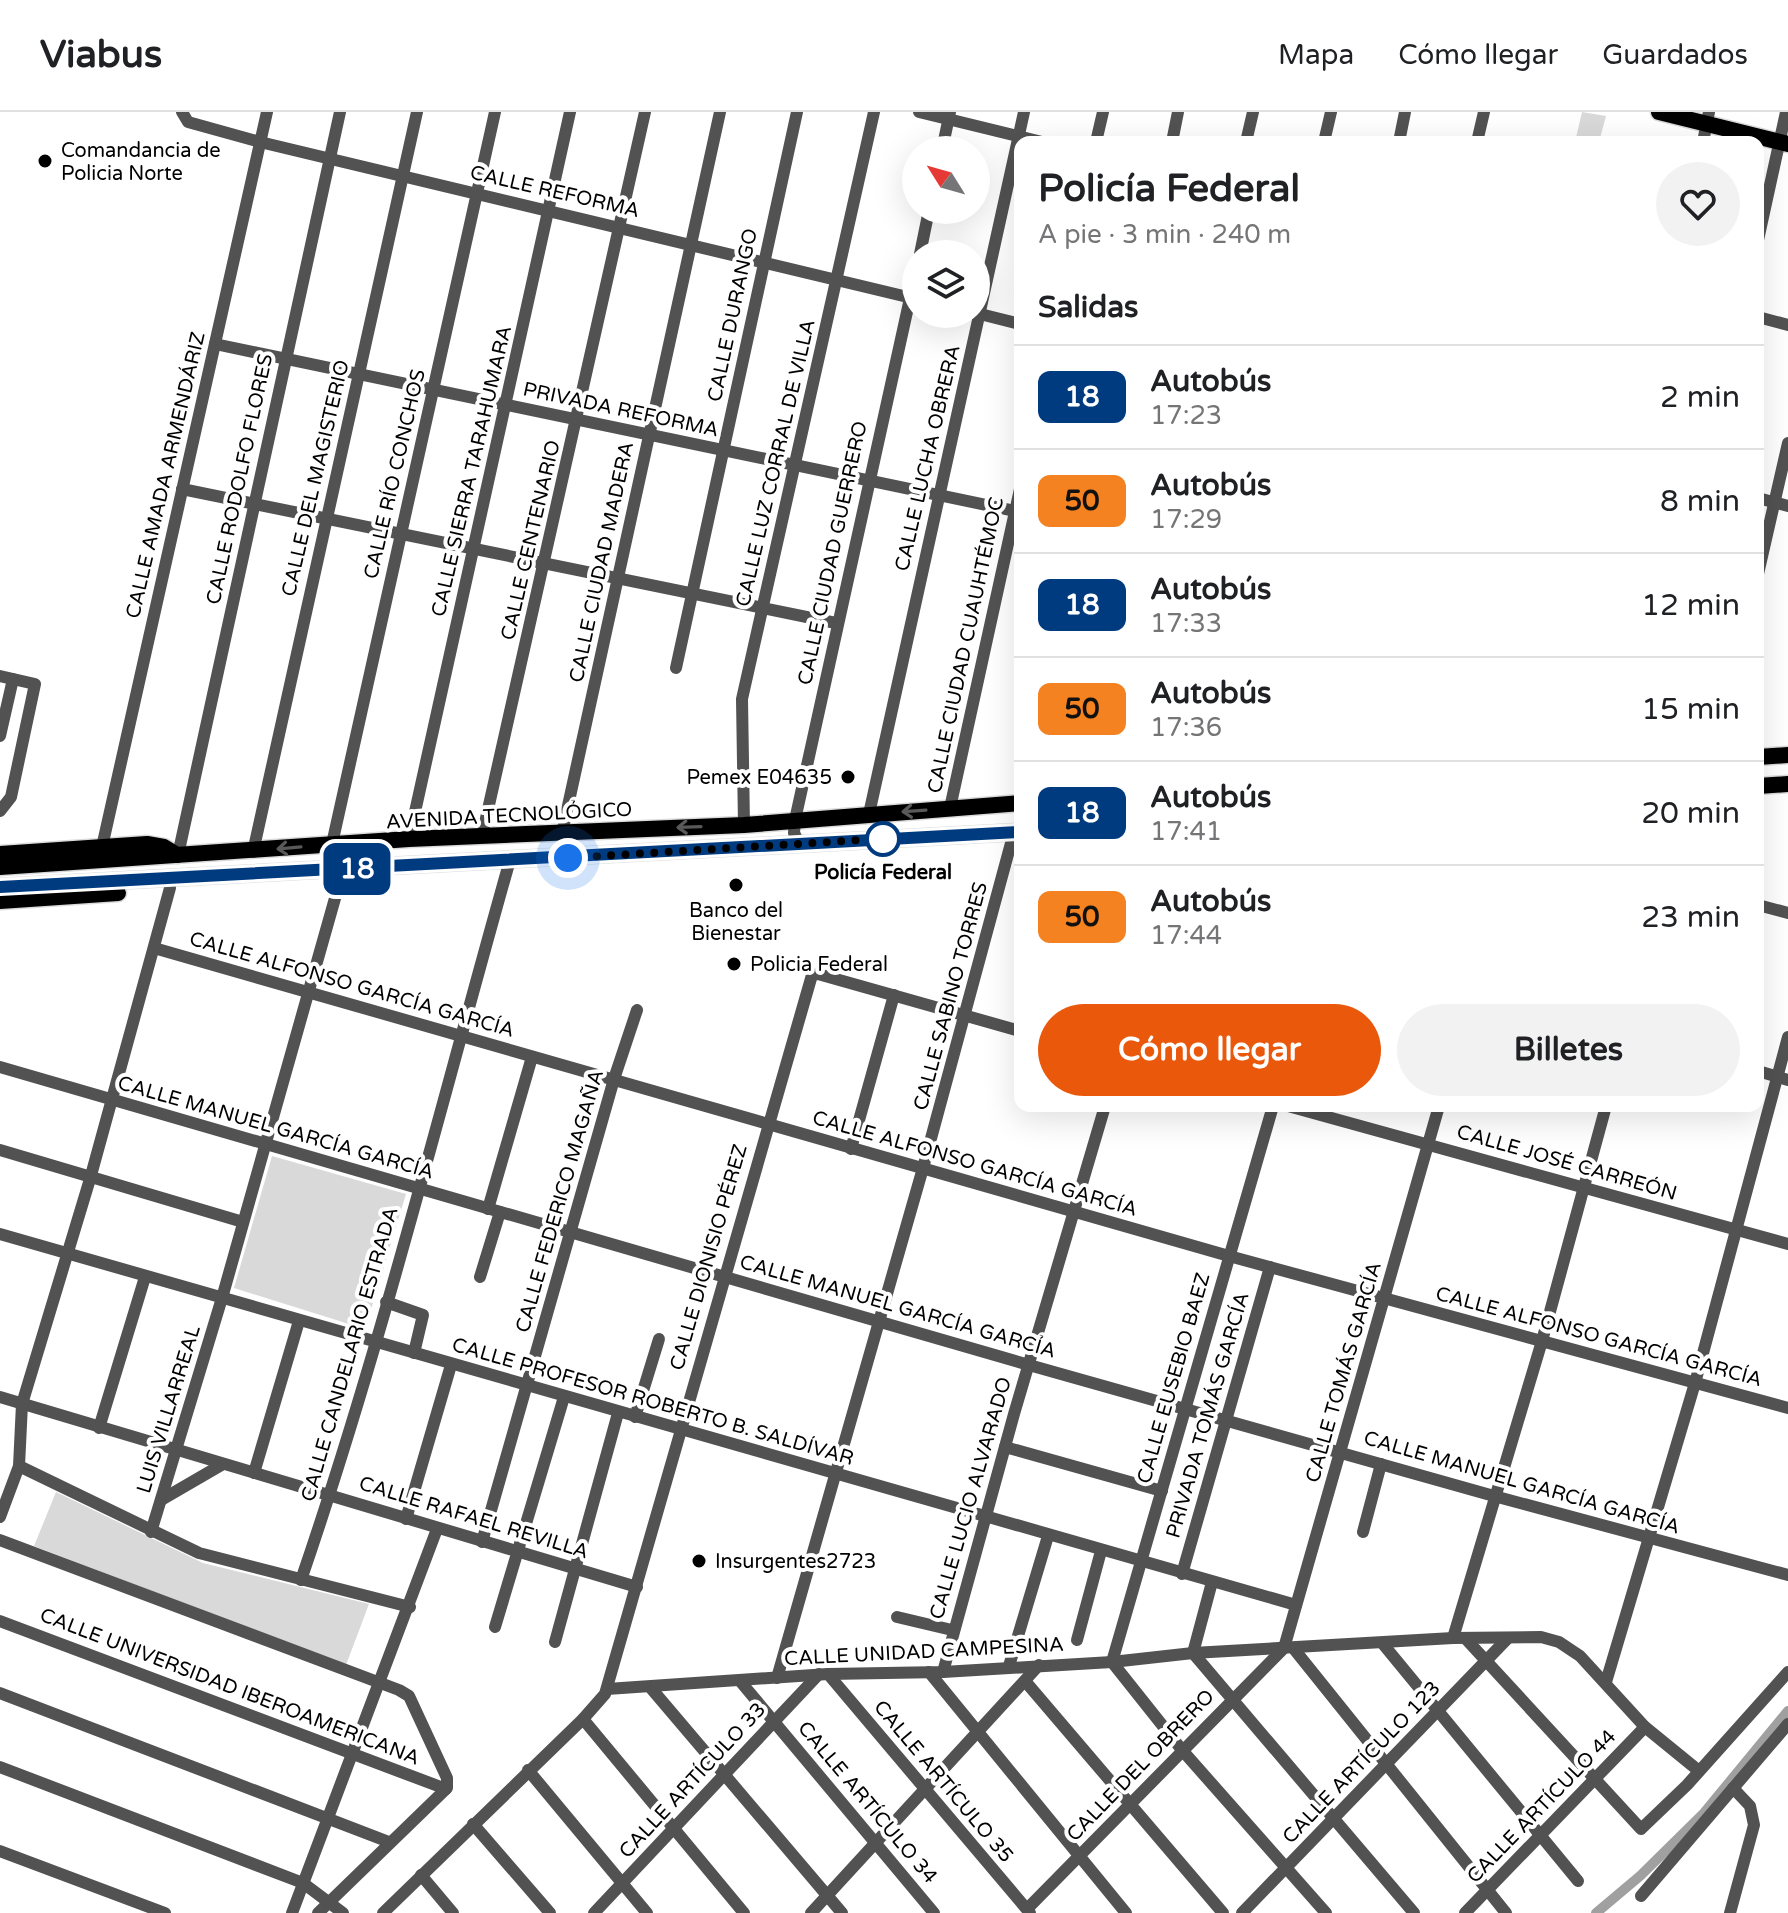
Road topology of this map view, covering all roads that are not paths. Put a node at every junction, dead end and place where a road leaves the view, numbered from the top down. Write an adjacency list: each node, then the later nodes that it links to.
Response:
1 (267, 112): 33 (street, CALLE AMADA ARMENDÁRIZ)
2 (340, 112): 36 (street, CALLE RODOLFO FLORES)
3 (417, 112): 37 (street, CALLE DEL MAGISTERIO)
4 (495, 112): 38 (street, CALLE RÍO CONCHOS)
5 (570, 112): 39 (street, CALLE SIERRA TARAHUMARA)
6 (645, 112): 41 (street, CALLE CENTENARIO)
7 (720, 112): 42 (street, CALLE CIUDAD MADERA)
8 (797, 112): 44 (street, CALLE DURANGO)
9 (874, 112): 45 (street, CALLE LUZ CORRAL DE VILLA)
10 (919, 112): 21 (street)
11 (1024, 112): 24 (street, CALLE LUCHA OBRERA)
12 (1103, 112): 25 (street)
13 (1178, 112): 26 (street)
14 (1253, 112): 27 (street)
15 (1331, 112): 28 (street)
16 (1405, 112): 29 (street)
17 (1484, 112): 30 (street)
18 (1659, 112): 22 (main road)
19 (1786, 112): 34 (street)
20 (184, 116): 33 (street, CALLE REFORMA)
21 (950, 116): 23 (street); 24 (street)
22 (1708, 118): 31 (main road)
23 (945, 136)
24 (1018, 136)
25 (1097, 136)
26 (1173, 136)
27 (1247, 136)
28 (1325, 136)
29 (1400, 136)
30 (1478, 136)
31 (1763, 136)
32 (1764, 136): 34 (main road)
33 (260, 142): 36 (street, CALLE REFORMA); 53 (street, CALLE AMADA ARMENDÁRIZ)
34 (1784, 143): 40 (street)
35 (1014, 154): 43 (street, CALLE LUCHA OBRERA)
36 (330, 158): 37 (street, CALLE REFORMA); 54 (street, CALLE RODOLFO FLORES)
37 (403, 176): 38 (street, CALLE REFORMA); 55 (street, CALLE DEL MAGISTERIO)
38 (477, 194): 39 (street, CALLE REFORMA); 56 (street, CALLE RÍO CONCHOS)
39 (549, 211): 41 (street, CALLE REFORMA); 57 (street, CALLE SIERRA TARAHUMARA)
40 (1764, 218)
41 (620, 227): 42 (street, CALLE REFORMA); 58 (street, CALLE CENTENARIO)
42 (691, 245): 44 (street, CALLE REFORMA); 59 (street, CALLE CIUDAD MADERA)
43 (990, 261)
44 (764, 263): 45 (street, CALLE REFORMA); 61 (street, CALLE DURANGO)
45 (837, 280): 46 (street, CALLE REFORMA); 62 (street, CALLE LUZ CORRAL DE VILLA)
46 (902, 295)
47 (990, 317): 49 (street)
48 (1764, 319): 50 (street)
49 (1014, 323)
50 (1788, 325)
51 (906, 328): 63 (street, CALLE CIUDAD GUERRERO)
52 (975, 328): 65 (street, CALLE LUCHA OBRERA)
53 (215, 344): 54 (street, PRIVADA REFORMA); 64 (street, CALLE AMADA ARMENDÁRIZ)
54 (286, 359): 55 (street, PRIVADA REFORMA); 66 (street, CALLE RODOLFO FLORES)
55 (359, 374): 56 (street, PRIVADA REFORMA); 69 (street, CALLE DEL MAGISTERIO)
56 (433, 390): 57 (street, PRIVADA REFORMA); 71 (street, CALLE RÍO CONCHOS)
57 (506, 405): 58 (street, PRIVADA REFORMA); 72 (street, CALLE SIERRA TARAHUMARA)
58 (577, 421): 59 (street, PRIVADA REFORMA); 74 (street, CALLE CENTENARIO)
59 (649, 435): 61 (street, PRIVADA REFORMA); 75 (street, CALLE CIUDAD MADERA)
60 (1788, 443): 67 (street)
61 (723, 450): 62 (street, PRIVADA REFORMA); 76 (street, CALLE DURANGO)
62 (795, 466): 63 (street, PRIVADA REFORMA); 77 (street, CALLE LUZ CORRAL DE VILLA)
63 (868, 481): 65 (street, PRIVADA REFORMA); 78 (street, CALLE CIUDAD GUERRERO)
64 (182, 489): 66 (street); 98 (street, CALLE AMADA ARMENDÁRIZ)
65 (939, 496): 68 (street, PRIVADA REFORMA); 89 (street, CALLE LUCHA OBRERA)
66 (254, 504): 69 (street); 101 (street, CALLE RODOLFO FLORES)
67 (1782, 504): 73 (street)
68 (1014, 511)
69 (326, 519): 71 (street); 99 (street, CALLE DEL MAGISTERIO)
70 (1014, 529): 87 (street, CALLE CIUDAD CUAUHTÉMOC)
71 (400, 533): 72 (street); 97 (street, CALLE RÍO CONCHOS)
72 (474, 549): 74 (street); 95 (street, CALLE SIERRA TARAHUMARA)
73 (1764, 556)
74 (545, 563): 75 (street); 94 (street, CALLE CENTENARIO)
75 (618, 580): 76 (street); 93 (street, CALLE CIUDAD MADERA)
76 (691, 594): 77 (street); 79 (street, CALLE DURANGO)
77 (763, 609): 78 (street); 91 (street, CALLE LUZ CORRAL DE VILLA)
78 (836, 623): 90 (street, CALLE CIUDAD GUERRERO)
79 (676, 668)
80 (7, 678): 81 (street); 88 (street)
81 (0, 736)
82 (1788, 755): 83 (main road)
83 (1764, 757)
84 (1788, 784): 85 (main road)
85 (1764, 786)
86 (1014, 803): 87 (main road, AVENIDA TECNOLÓGICO)
87 (950, 808): 89 (main road, AVENIDA TECNOLÓGICO, one-way to 89)
88 (0, 811)
89 (869, 814): 90 (main road, AVENIDA TECNOLÓGICO)
90 (795, 820): 91 (main road, AVENIDA TECNOLÓGICO); 96 (street, CALLE CIUDAD GUERRERO)
91 (744, 825): 93 (main road, AVENIDA TECNOLÓGICO, one-way to 93)
92 (1014, 832): 96 (main road)
93 (562, 833): 94 (main road, AVENIDA TECNOLÓGICO)
94 (482, 836): 95 (main road, AVENIDA TECNOLÓGICO)
95 (409, 839): 97 (main road, AVENIDA TECNOLÓGICO)
96 (799, 843): 102 (main road)
97 (332, 844): 99 (main road, AVENIDA TECNOLÓGICO, one-way to 99)
98 (102, 847): 100 (main road); 101 (main road)
99 (253, 852): 101 (main road, AVENIDA TECNOLÓGICO)
100 (0, 854)
101 (178, 855): 104 (main road, AVENIDA TECNOLÓGICO)
102 (510, 860): 105 (main road); 117 (street, CALLE CANDELARIO ESTRADA)
103 (1014, 866): 115 (street, CALLE SABINO TORRES)
104 (0, 867)
105 (343, 870): 106 (main road); 112 (street, LUIS VILLARREAL)
106 (176, 884): 107 (main road); 108 (main road); 111 (street)
107 (0, 887)
108 (0, 901)
109 (1764, 907): 110 (street)
110 (1788, 913)
111 (154, 948): 112 (street, CALLE ALFONSO GARCÍA GARCÍA); 123 (street)
112 (308, 992): 117 (street, CALLE ALFONSO GARCÍA GARCÍA); 131 (street, LUIS VILLARREAL)
113 (894, 995): 115 (street); 129 (street, CALLE DIONISIO PÉREZ); 132 (street)
114 (637, 1010): 122 (street, CALLE FEDERICO MAGAÑA)
115 (965, 1015): 116 (street); 134 (street, CALLE SABINO TORRES)
116 (1014, 1029)
117 (460, 1036): 119 (street, CALLE ALFONSO GARCÍA GARCÍA); 137 (street, CALLE CANDELARIO ESTRADA)
118 (1788, 1037): 121 (street)
119 (532, 1057): 122 (street, CALLE ALFONSO GARCÍA GARCÍA); 138 (street)
120 (0, 1067): 123 (street, CALLE MANUEL GARCÍA GARCÍA)
121 (1782, 1078): 141 (street)
122 (614, 1079): 129 (street, CALLE ALFONSO GARCÍA GARCÍA); 142 (street, CALLE FEDERICO MAGAÑA)
123 (112, 1100): 131 (street, CALLE MANUEL GARCÍA GARCÍA); 135 (street)
124 (1103, 1112): 139 (street, CALLE LUCIO ALVARADO)
125 (1271, 1112): 146 (street, CALLE EUSEBIO BAEZ)
126 (1310, 1112): 130 (street, CALLE JOSÉ CARREÓN)
127 (1437, 1112): 130 (street, CALLE TOMÁS GARCÍA)
128 (1604, 1112): 136 (street)
129 (767, 1124): 132 (street, CALLE ALFONSO GARCÍA GARCÍA); 148 (street, CALLE DIONISIO PÉREZ)
130 (1429, 1144): 136 (street, CALLE JOSÉ CARREÓN); 152 (street, CALLE TOMÁS GARCÍA)
131 (265, 1145): 137 (street, CALLE MANUEL GARCÍA GARCÍA); 140 (street, LUIS VILLARREAL)
132 (851, 1149): 134 (street, CALLE ALFONSO GARCÍA GARCÍA)
133 (0, 1150): 135 (street)
134 (923, 1168): 139 (street, CALLE ALFONSO GARCÍA GARCÍA); 155 (street, CALLE SABINO TORRES)
135 (90, 1179): 140 (street); 145 (street)
136 (1585, 1187): 141 (street, CALLE JOSÉ CARREÓN); 157 (street)
137 (417, 1188): 138 (street, CALLE MANUEL GARCÍA GARCÍA); 153 (street, CALLE CANDELARIO ESTRADA)
138 (494, 1210): 142 (street, CALLE MANUEL GARCÍA GARCÍA); 150 (street)
139 (1075, 1212): 146 (street, CALLE ALFONSO GARCÍA GARCÍA); 161 (street, CALLE LUCIO ALVARADO)
140 (243, 1222): 151 (street, LUIS VILLARREAL)
141 (1734, 1230): 144 (street, CALLE JOSÉ CARREÓN); 162 (street)
142 (570, 1233): 148 (street, CALLE MANUEL GARCÍA GARCÍA); 163 (street, CALLE FEDERICO MAGAÑA)
143 (0, 1234): 145 (street, CALLE PROFESOR ROBERTO B. SALDÍVAR)
144 (1788, 1244)
145 (68, 1253): 149 (street, CALLE PROFESOR ROBERTO B. SALDÍVAR); 166 (street)
146 (1229, 1256): 147 (street, CALLE ALFONSO GARCÍA GARCÍA); 167 (street, CALLE EUSEBIO BAEZ)
147 (1270, 1267): 152 (street, CALLE ALFONSO GARCÍA GARCÍA); 171 (street, PRIVADA TOMÁS GARCÍA)
148 (724, 1276): 155 (street, CALLE MANUEL GARCÍA GARCÍA); 173 (street, CALLE DIONISIO PÉREZ)
149 (145, 1277): 151 (street, CALLE PROFESOR ROBERTO B. SALDÍVAR); 172 (street)
150 (480, 1277)
151 (222, 1298): 154 (street, CALLE PROFESOR ROBERTO B. SALDÍVAR); 175 (street, LUIS VILLARREAL)
152 (1385, 1299): 157 (street, CALLE ALFONSO GARCÍA GARCÍA); 176 (street, CALLE TOMÁS GARCÍA)
153 (386, 1302): 158 (street, CALLE CANDELARIO ESTRADA); 159 (street)
154 (299, 1321): 158 (street, CALLE PROFESOR ROBERTO B. SALDÍVAR); 181 (street)
155 (880, 1321): 161 (street, CALLE MANUEL GARCÍA GARCÍA); 180 (street, CALLE SABINO TORRES)
156 (659, 1339): 170 (street)
157 (1542, 1341): 162 (street, CALLE ALFONSO GARCÍA GARCÍA); 184 (street)
158 (374, 1342): 159 (street, CALLE PROFESOR ROBERTO B. SALDÍVAR); 183 (street, CALLE CANDELARIO ESTRADA)
159 (414, 1353): 160 (street, CALLE PROFESOR ROBERTO B. SALDÍVAR)
160 (451, 1365): 163 (street, CALLE PROFESOR ROBERTO B. SALDÍVAR); 188 (street)
161 (1029, 1365): 167 (street, CALLE MANUEL GARCÍA GARCÍA); 174 (street, CALLE LUCIO ALVARADO)
162 (1695, 1383): 168 (street, CALLE ALFONSO GARCÍA GARCÍA); 193 (street)
163 (527, 1385): 165 (street, CALLE PROFESOR ROBERTO B. SALDÍVAR); 195 (street, CALLE FEDERICO MAGAÑA)
164 (0, 1397): 166 (street, CALLE RAFAEL REVILLA)
165 (564, 1397): 169 (street, CALLE PROFESOR ROBERTO B. SALDÍVAR); 196 (street)
166 (22, 1404): 172 (street, CALLE RAFAEL REVILLA); 179 (street)
167 (1185, 1408): 171 (street, CALLE MANUEL GARCÍA GARCÍA); 182 (street, CALLE EUSEBIO BAEZ)
168 (1788, 1408)
169 (618, 1413): 170 (street, CALLE PROFESOR ROBERTO B. SALDÍVAR); 199 (street)
170 (635, 1417): 173 (street, CALLE PROFESOR ROBERTO B. SALDÍVAR)
171 (1227, 1420): 176 (street, CALLE MANUEL GARCÍA GARCÍA); 200 (street, PRIVADA TOMÁS GARCÍA)
172 (99, 1428): 175 (street, CALLE RAFAEL REVILLA)
173 (679, 1430): 180 (street, CALLE PROFESOR ROBERTO B. SALDÍVAR); 204 (street, CALLE DIONISIO PÉREZ)
174 (1005, 1447): 182 (street); 187 (street, CALLE LUCIO ALVARADO)
175 (176, 1450): 177 (street, CALLE RAFAEL REVILLA); 185 (street, LUIS VILLARREAL)
176 (1340, 1452): 178 (street, CALLE MANUEL GARCÍA GARCÍA); 205 (street, CALLE TOMÁS GARCÍA)
177 (223, 1464): 181 (street, CALLE RAFAEL REVILLA); 185 (street)
178 (1381, 1464): 184 (street, CALLE MANUEL GARCÍA GARCÍA); 191 (street)
179 (19, 1466): 186 (street); 190 (street)
180 (834, 1472): 187 (street, CALLE PROFESOR ROBERTO B. SALDÍVAR); 225 (street, CALLE SABINO TORRES)
181 (254, 1473): 183 (street, CALLE RAFAEL REVILLA)
182 (1162, 1491): 198 (street, CALLE EUSEBIO BAEZ)
183 (330, 1495): 188 (street, CALLE RAFAEL REVILLA); 202 (street, CALLE CANDELARIO ESTRADA)
184 (1494, 1496): 193 (street, CALLE MANUEL GARCÍA GARCÍA); 211 (street)
185 (161, 1500): 190 (street, LUIS VILLARREAL)
186 (0, 1517)
187 (985, 1518): 192 (street, CALLE PROFESOR ROBERTO B. SALDÍVAR); 210 (street, CALLE LUCIO ALVARADO)
188 (406, 1519): 189 (street, CALLE RAFAEL REVILLA)
189 (437, 1529): 195 (street, CALLE RAFAEL REVILLA); 206 (street)
190 (151, 1532): 202 (street)
191 (1363, 1532)
192 (1048, 1536): 197 (street, CALLE PROFESOR ROBERTO B. SALDÍVAR); 221 (street)
193 (1650, 1539): 201 (street, CALLE MANUEL GARCÍA GARCÍA); 228 (street)
194 (0, 1540): 229 (street)
195 (482, 1542): 196 (street, CALLE RAFAEL REVILLA)
196 (518, 1551): 199 (street, CALLE RAFAEL REVILLA); 209 (street)
197 (1101, 1551): 198 (street, CALLE PROFESOR ROBERTO B. SALDÍVAR); 213 (street)
198 (1142, 1562): 200 (street, CALLE PROFESOR ROBERTO B. SALDÍVAR); 219 (street, CALLE EUSEBIO BAEZ)
199 (578, 1569): 204 (street, CALLE RAFAEL REVILLA); 214 (street)
200 (1182, 1574): 203 (street, CALLE PROFESOR ROBERTO B. SALDÍVAR)
201 (1788, 1575)
202 (301, 1580): 206 (street)
203 (1212, 1582): 205 (street, CALLE PROFESOR ROBERTO B. SALDÍVAR); 217 (street)
204 (637, 1587): 231 (street, CALLE DIONISIO PÉREZ)
205 (1296, 1605): 216 (street, CALLE TOMÁS GARCÍA)
206 (410, 1607): 229 (street)
207 (897, 1617): 210 (street)
208 (0, 1621): 241 (street, CALLE UNIVERSIDAD IBEROAMERICANA)
209 (495, 1627)
210 (952, 1630): 222 (street, CALLE LUCIO ALVARADO)
211 (1459, 1638): 212 (street, CALLE UNIDAD CAMPESINA); 215 (street, CALLE UNIDAD CAMPESINA); 218 (street)
212 (1508, 1638): 218 (street, CALLE ARTÍCULO 123); 228 (street, CALLE UNIDAD CAMPESINA)
213 (1077, 1640)
214 (555, 1642)
215 (1383, 1644): 216 (street, CALLE UNIDAD CAMPESINA); 234 (street)
216 (1289, 1648): 217 (street, CALLE UNIDAD CAMPESINA); 233 (street, CALLE DEL OBRERO); 242 (street)
217 (1193, 1653): 219 (street, CALLE UNIDAD CAMPESINA); 233 (street)
218 (1487, 1661): 234 (street, CALLE ARTÍCULO 123); 247 (street)
219 (1112, 1662): 220 (street, CALLE UNIDAD CAMPESINA); 240 (street)
220 (1039, 1665): 221 (street, CALLE UNIDAD CAMPESINA); 227 (street)
221 (1009, 1666): 222 (street, CALLE UNIDAD CAMPESINA)
222 (936, 1672): 224 (street, CALLE UNIDAD CAMPESINA); 239 (street)
223 (1788, 1672): 245 (street)
224 (824, 1674): 225 (street, CALLE UNIDAD CAMPESINA); 236 (street, CALLE ARTÍCULO 33); 250 (street, CALLE ARTÍCULO 35)
225 (777, 1678): 226 (street, CALLE UNIDAD CAMPESINA)
226 (740, 1681): 230 (street, CALLE UNIDAD CAMPESINA); 236 (street, CALLE ARTÍCULO 34)
227 (1025, 1681): 239 (street); 251 (street)
228 (1606, 1682): 238 (street)
229 (381, 1683): 241 (street); 249 (street)
230 (650, 1687): 231 (street, CALLE UNIDAD CAMPESINA); 246 (street)
231 (607, 1689): 235 (street)
232 (0, 1693): 252 (street)
233 (1233, 1697): 240 (street, CALLE DEL OBRERO); 253 (street)
234 (1437, 1713): 242 (street, CALLE ARTÍCULO 123); 256 (street)
235 (583, 1719): 244 (street); 255 (street)
236 (775, 1722): 246 (street, CALLE ARTÍCULO 33); 258 (street, CALLE ARTÍCULO 34)
237 (1788, 1724): 248 (street)
238 (1645, 1727): 245 (street); 247 (street, CALLE ARTÍCULO 44)
239 (978, 1734): 250 (street); 260 (street)
240 (1182, 1750): 251 (street, CALLE DEL OBRERO); 261 (street)
241 (352, 1754): 249 (street, CALLE UNIVERSIDAD IBEROAMERICANA); 252 (street)
242 (1387, 1766): 253 (street, CALLE ARTÍCULO 123); 266 (street)
243 (0, 1767): 264 (street)
244 (528, 1770): 254 (street); 265 (street)
245 (1699, 1771): 247 (street)
246 (723, 1776): 255 (street, CALLE ARTÍCULO 33); 267 (street)
247 (1594, 1780): 256 (street, CALLE ARTÍCULO 44)
248 (1733, 1788): 268 (street); 291 (street)
249 (446, 1789): 257 (street)
250 (926, 1790): 258 (street); 270 (street, CALLE ARTÍCULO 35)
251 (1131, 1804): 260 (street, CALLE DEL OBRERO); 285 (street)
252 (327, 1818): 257 (street); 264 (street)
253 (1334, 1819): 261 (street, CALLE ARTÍCULO 123); 288 (street)
254 (473, 1824): 262 (street); 277 (street)
255 (674, 1828): 265 (street, CALLE ARTÍCULO 33); 280 (street)
256 (1539, 1836): 263 (street); 266 (street, CALLE ARTÍCULO 44)
257 (389, 1842): 269 (street)
258 (877, 1843): 267 (street); 283 (street, CALLE ARTÍCULO 34)
259 (0, 1851): 271 (street)
260 (1079, 1857): 270 (street, CALLE DEL OBRERO); 284 (street)
261 (1285, 1869): 286 (street, CALLE ARTÍCULO 123); 287 (street)
262 (421, 1875): 275 (street); 276 (street)
263 (1578, 1881)
264 (303, 1883): 269 (street); 272 (street)
265 (622, 1883): 278 (street, CALLE ARTÍCULO 33); 279 (street)
266 (1487, 1889): 289 (street, CALLE ARTÍCULO 44); 290 (street)
267 (828, 1895): 281 (street); 282 (street)
268 (1641, 1896)
269 (330, 1901): 273 (street); 274 (street)
270 (1028, 1911)
271 (165, 1913)
272 (292, 1913)
273 (318, 1913)
274 (343, 1913)
275 (383, 1913)
276 (453, 1913)
277 (550, 1913)
278 (594, 1913)
279 (647, 1913)
280 (744, 1913)
281 (811, 1913)
282 (842, 1913)
283 (934, 1913)
284 (1126, 1913)
285 (1223, 1913)
286 (1242, 1913)
287 (1326, 1913)
288 (1414, 1913)
289 (1465, 1913)
290 (1506, 1913)
291 (1730, 1913)

